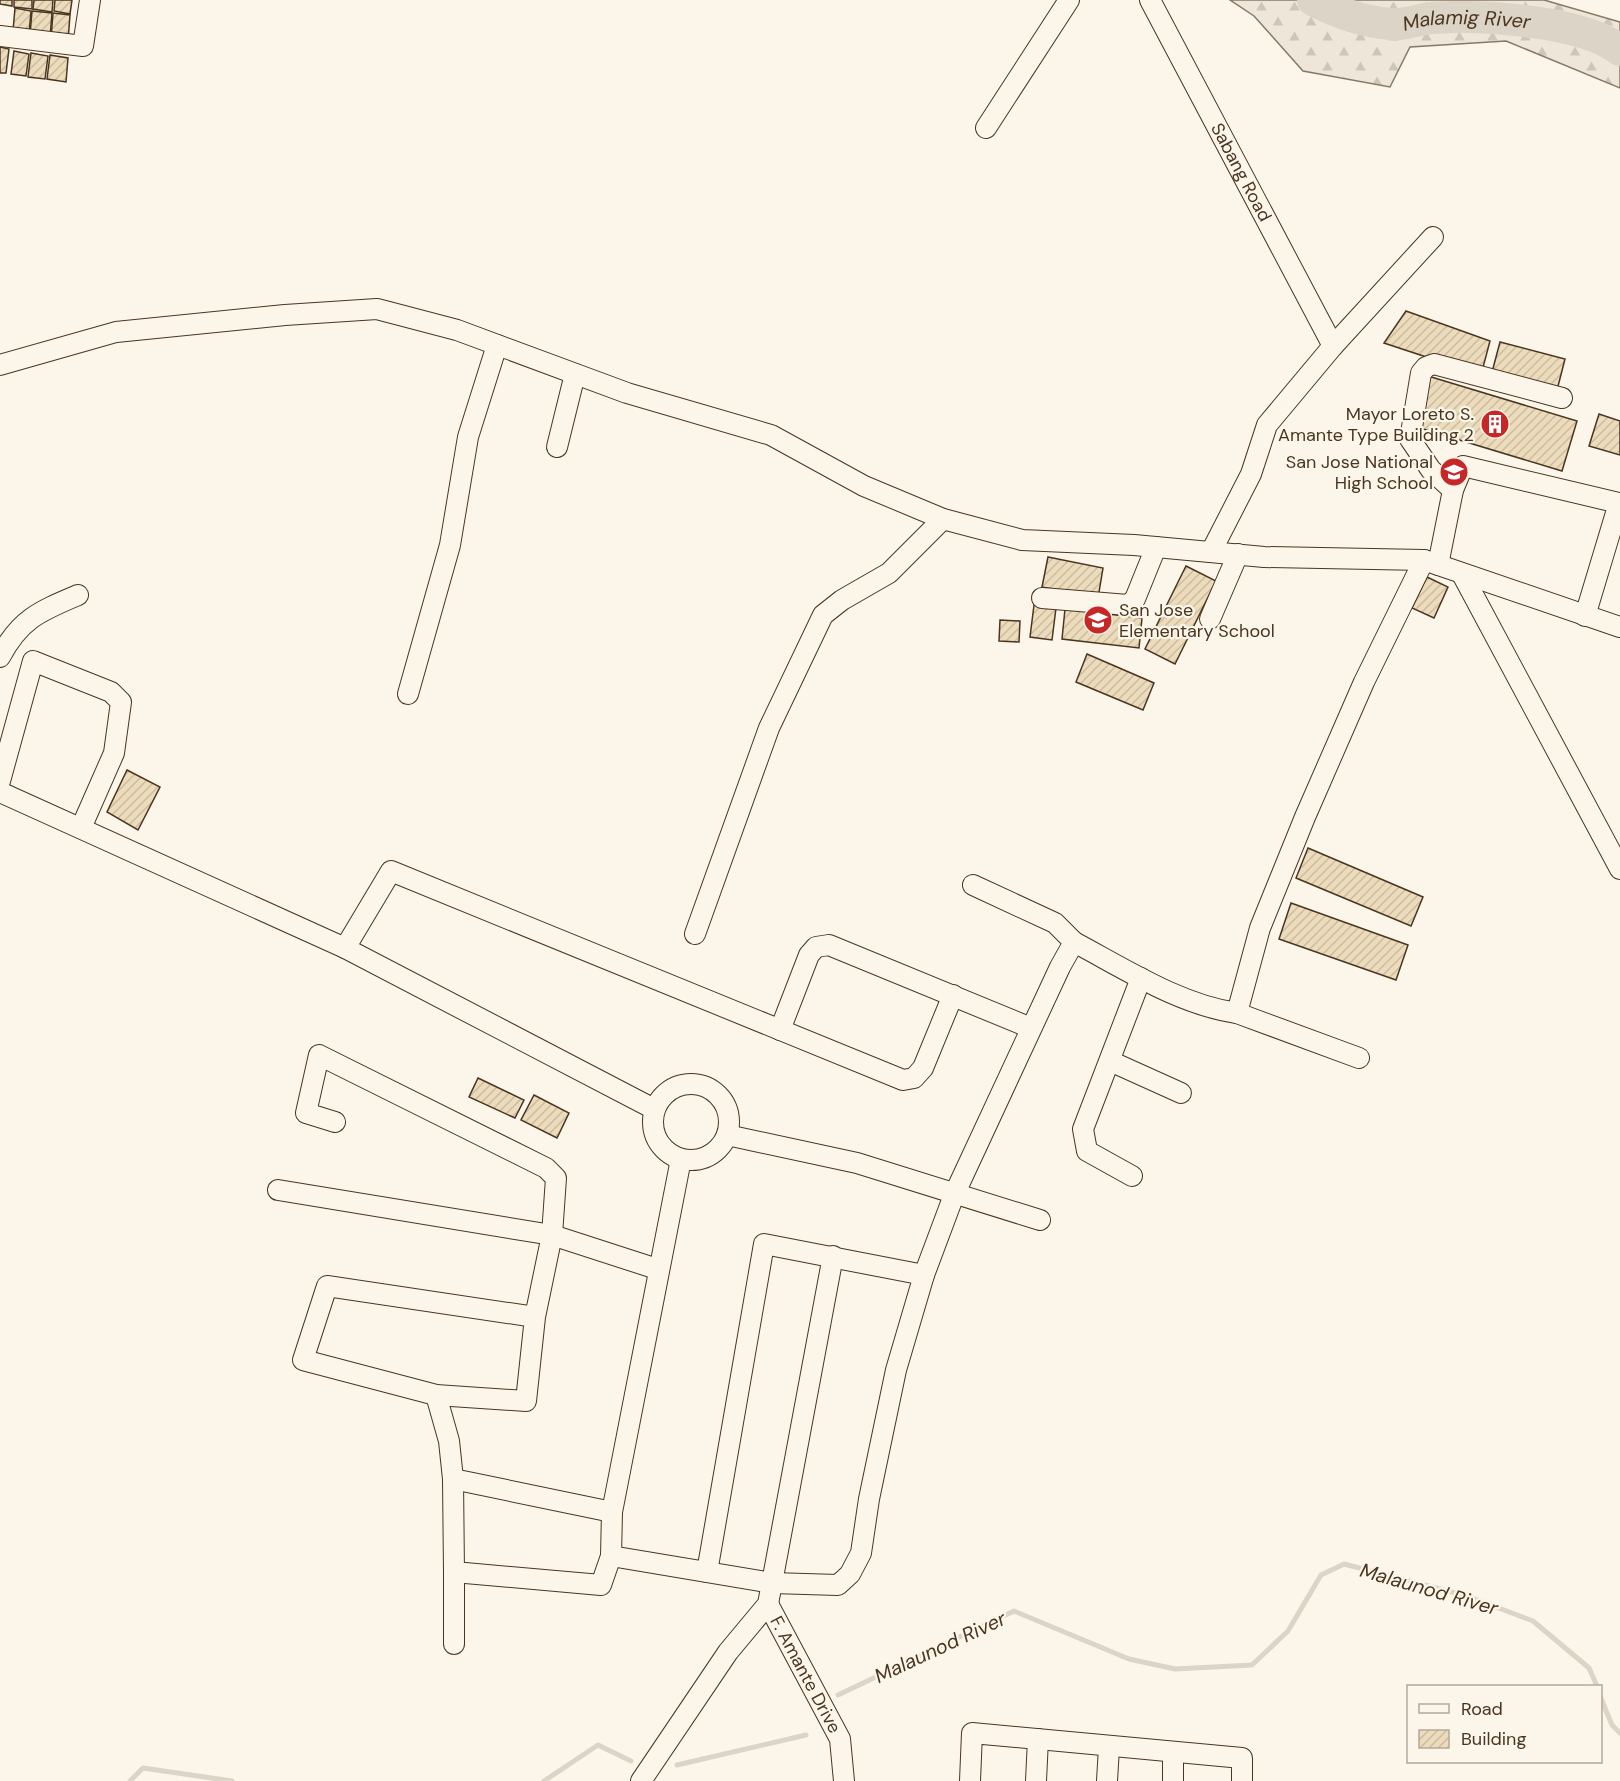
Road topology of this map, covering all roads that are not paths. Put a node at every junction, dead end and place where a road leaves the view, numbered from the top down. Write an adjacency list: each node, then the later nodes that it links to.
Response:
1 (90, 0): 4 (street)
2 (1069, 0): 5 (street)
3 (1150, 0): 8 (street, Sabang Road)
4 (0, 36)
5 (986, 128)
6 (1433, 237): 8 (street)
7 (497, 345): 9 (street); 10 (street); 26 (street)
8 (1333, 346): 16 (street)
9 (0, 365)
10 (575, 374): 12 (street); 14 (street)
11 (1562, 398): 13 (street)
12 (557, 447)
13 (1453, 490): 18 (street); 22 (street)
14 (943, 519): 15 (street); 32 (street)
15 (1156, 547): 16 (street); 21 (street)
16 (1211, 552): 17 (street)
17 (1238, 554): 18 (street); 23 (street)
18 (1431, 563): 19 (street); 37 (street)
19 (1462, 574): 22 (street); 30 (street)
20 (78, 595): 25 (street)
21 (1042, 598)
22 (1585, 616): 24 (street)
23 (1210, 619)
24 (1620, 627)
25 (0, 657)
26 (408, 694)
27 (0, 781): 29 (street)
28 (0, 792): 29 (street)
29 (81, 828): 34 (street)
30 (1620, 869)
31 (973, 885): 33 (street)
32 (695, 934)
33 (1074, 942): 35 (street); 38 (street)
34 (345, 948): 39 (street); 43 (street)
35 (1141, 978): 37 (street); 41 (street)
36 (953, 995): 38 (street); 39 (street); 39 (street)
37 (1237, 1013): 40 (street)
38 (1031, 1028): 49 (street)
39 (780, 1030)
40 (1359, 1058)
41 (1110, 1061): 42 (street); 47 (street)
42 (1181, 1093)
43 (654, 1109): 45 (street); 46 (street)
44 (335, 1122): 51 (street)
45 (727, 1135): 46 (street); 49 (street)
46 (681, 1159): 53 (street)
47 (1132, 1176)
48 (278, 1190): 51 (street)
49 (954, 1195): 50 (street); 54 (street)
50 (1040, 1220)
51 (552, 1235): 53 (street); 55 (street)
52 (833, 1256): 54 (street); 61 (street); 62 (street)
53 (657, 1269): 58 (street)
54 (924, 1275): 62 (street)
55 (535, 1317): 56 (street); 56 (street)
56 (436, 1395): 57 (street)
57 (453, 1479): 58 (street); 60 (street)
58 (612, 1512): 59 (street)
59 (611, 1556): 60 (street); 61 (street)
60 (454, 1572): 64 (street)
61 (708, 1572): 62 (street)
62 (772, 1583): 63 (street)
63 (768, 1604): 68 (street); 69 (street, F. Amante Drive)
64 (454, 1644)
65 (1038, 1739): 66 (street); 70 (street); 71 (street)
66 (1109, 1747): 67 (street); 72 (street)
67 (1173, 1752): 73 (street); 74 (street)
68 (641, 1781)
69 (844, 1781)
70 (970, 1781)
71 (1036, 1781)
72 (1107, 1781)
73 (1173, 1781)
74 (1242, 1781)

